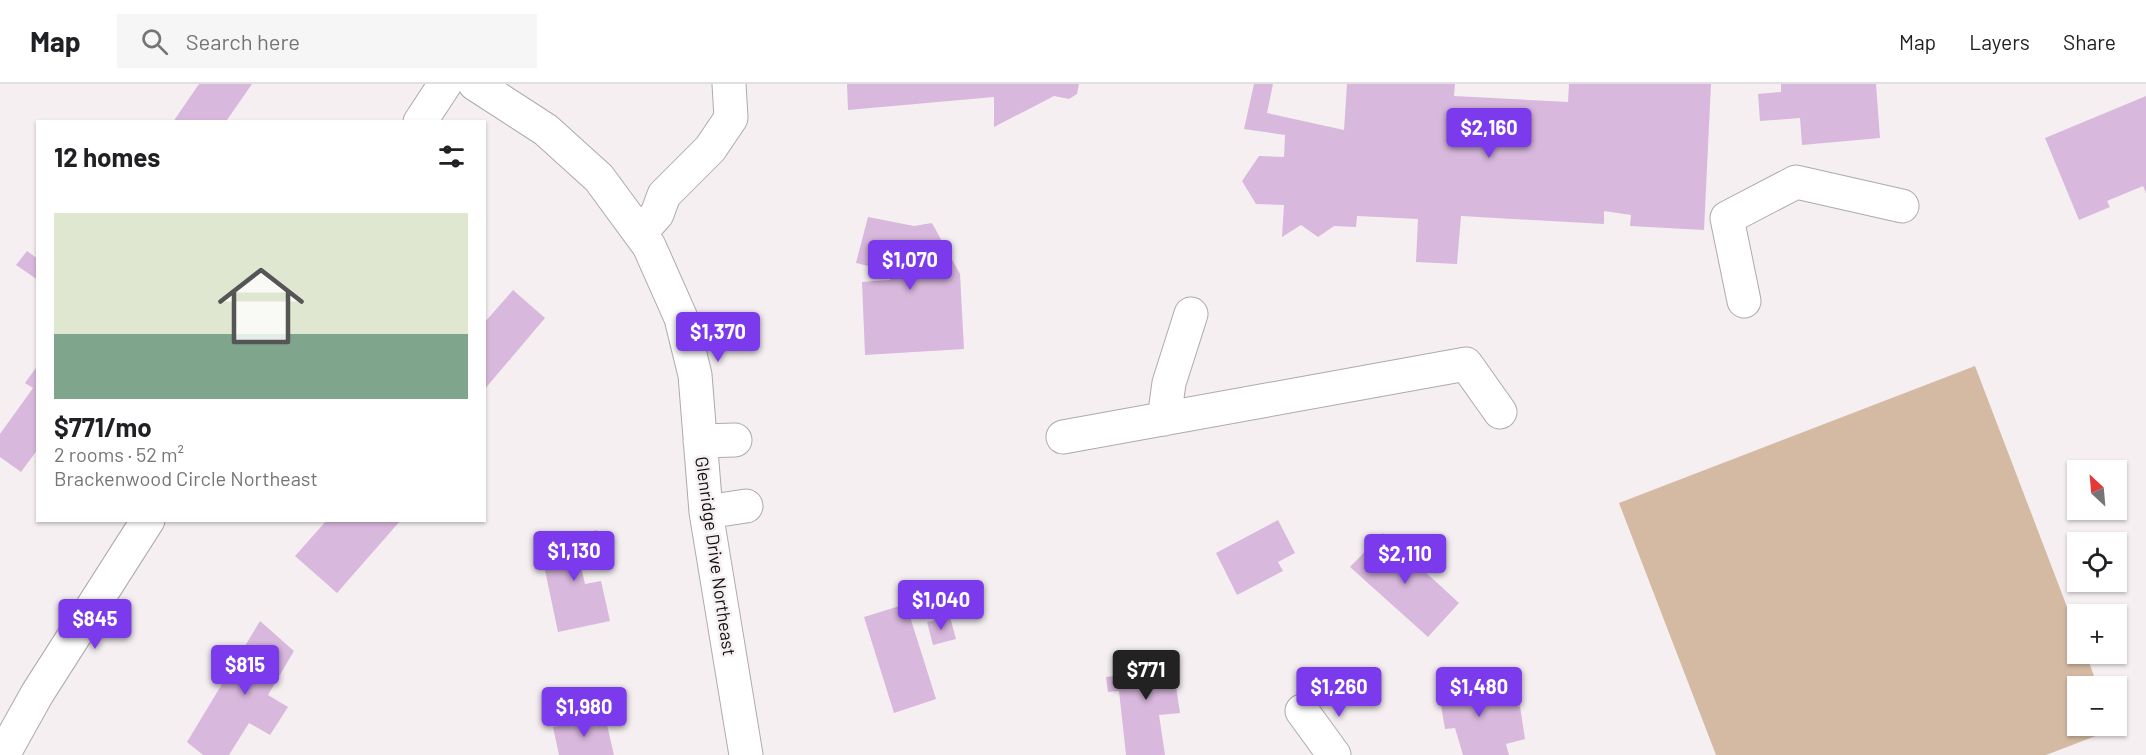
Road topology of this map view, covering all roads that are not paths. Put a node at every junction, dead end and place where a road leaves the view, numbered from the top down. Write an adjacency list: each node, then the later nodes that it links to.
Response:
1 (445, 84): 4 (street)
2 (475, 84): 6 (street, Glenridge Drive Northeast)
3 (729, 84): 6 (street)
4 (421, 120)
5 (1902, 206): 7 (street)
6 (639, 233): 13 (street, Glenridge Drive Northeast)
7 (1744, 301)
8 (1191, 314): 10 (street)
9 (1500, 412): 10 (street)
10 (1164, 419): 11 (street)
11 (1063, 437)
12 (735, 440): 13 (street)
13 (700, 441): 15 (street, Glenridge Drive Northeast)
14 (746, 506): 15 (street)
15 (706, 512): 19 (street, Glenridge Drive Northeast)
16 (147, 522): 18 (street)
17 (1302, 711): 20 (street)
18 (3, 755)
19 (746, 755)
20 (1334, 755)

